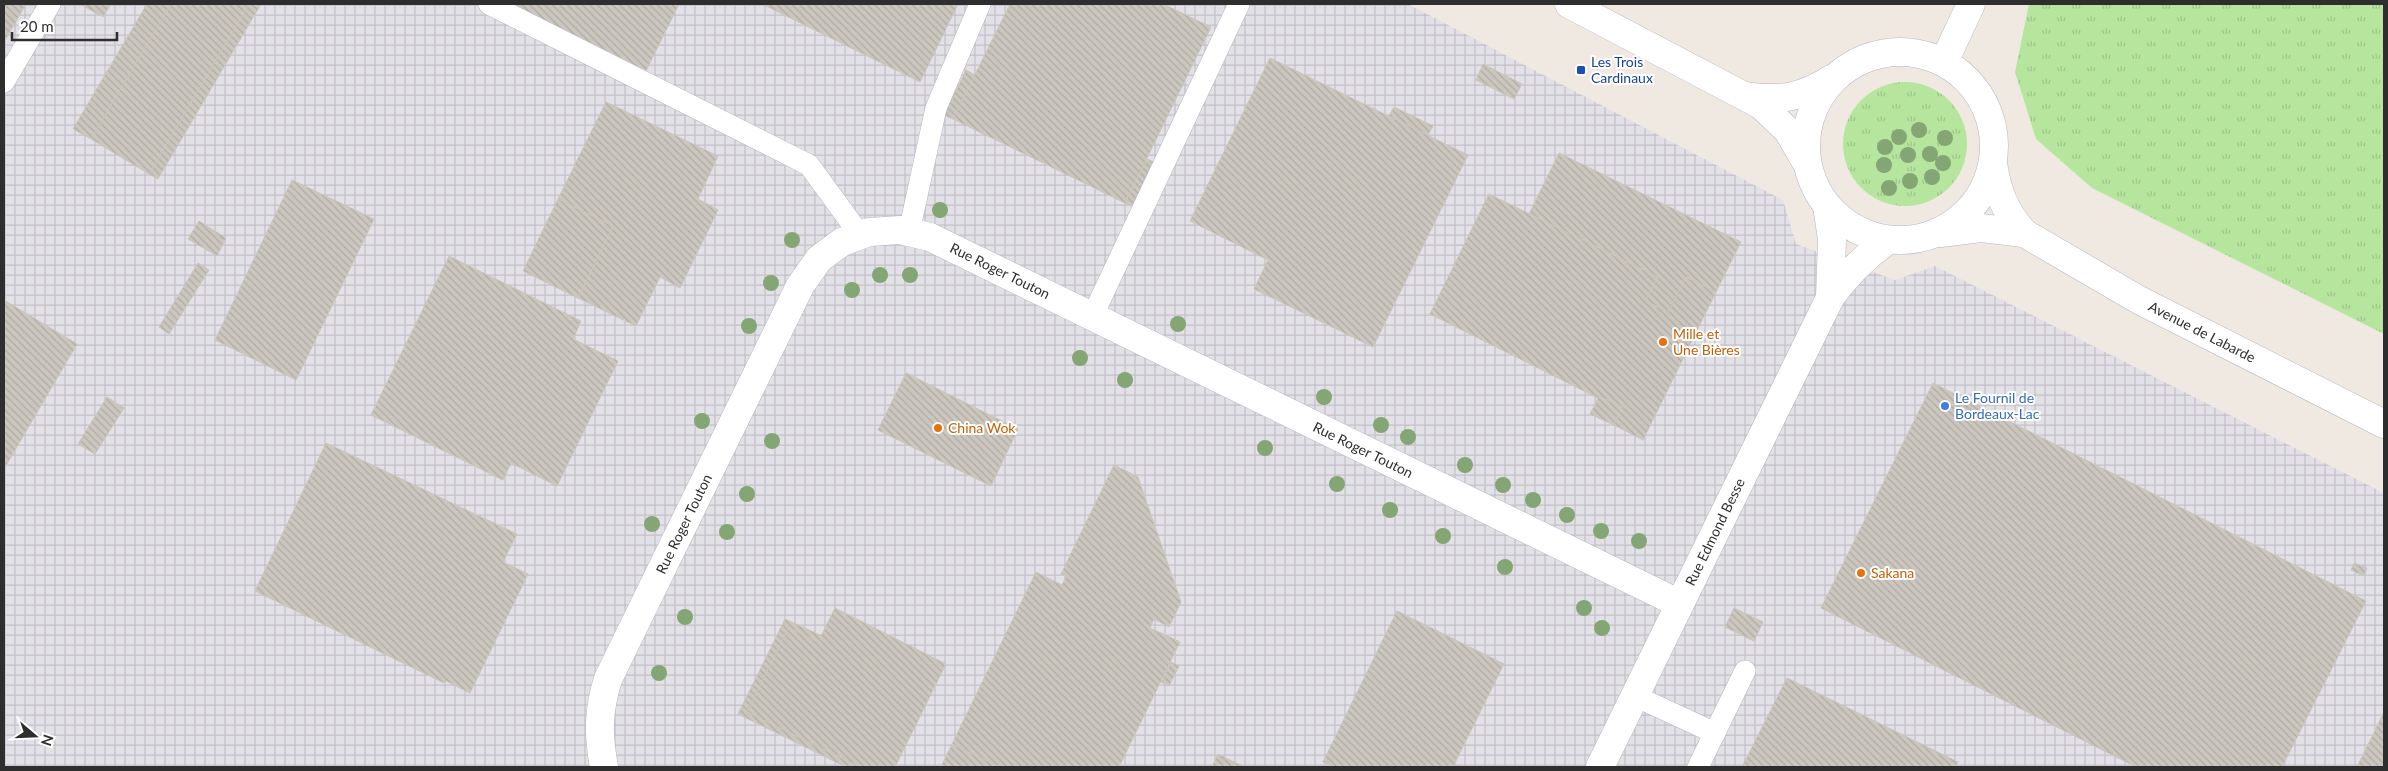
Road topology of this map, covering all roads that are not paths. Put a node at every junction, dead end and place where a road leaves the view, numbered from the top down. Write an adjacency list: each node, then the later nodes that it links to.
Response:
1 (50, 4): 9 (lane)
2 (489, 4): 17 (lane)
3 (980, 4): 14 (lane)
4 (1239, 4): 20 (lane)
5 (1569, 4): 10 (street)
6 (1971, 4): 7 (street)
7 (1944, 62): 8 (street); 11 (street)
8 (1835, 77): 10 (street); 12 (street)
9 (4, 82)
10 (1745, 96): 12 (street)
11 (1993, 163): 15 (street, Avenue de Labarde); 16 (street)
12 (1807, 164): 13 (street)
13 (1827, 206): 18 (street); 19 (street, Rue Edmond Besse)
14 (909, 232): 17 (street, Rue Roger Touton); 20 (street, Rue Roger Touton)
15 (2024, 233): 16 (street, Avenue de Labarde); 21 (street, Avenue de Labarde)
16 (1935, 234): 18 (street)
17 (860, 235): 26 (street, Rue Roger Touton)
18 (1888, 240): 19 (street, Rue Edmond Besse)
19 (1830, 298): 22 (street, Rue Edmond Besse)
20 (1092, 317): 22 (street, Rue Roger Touton)
21 (2384, 424)
22 (1680, 604): 24 (street, Rue Edmond Besse)
23 (1745, 671): 25 (lane)
24 (1635, 696): 25 (lane); 27 (street, Rue Edmond Besse)
25 (1715, 732): 28 (lane)
26 (604, 767)
27 (1600, 767)
28 (1698, 767)

